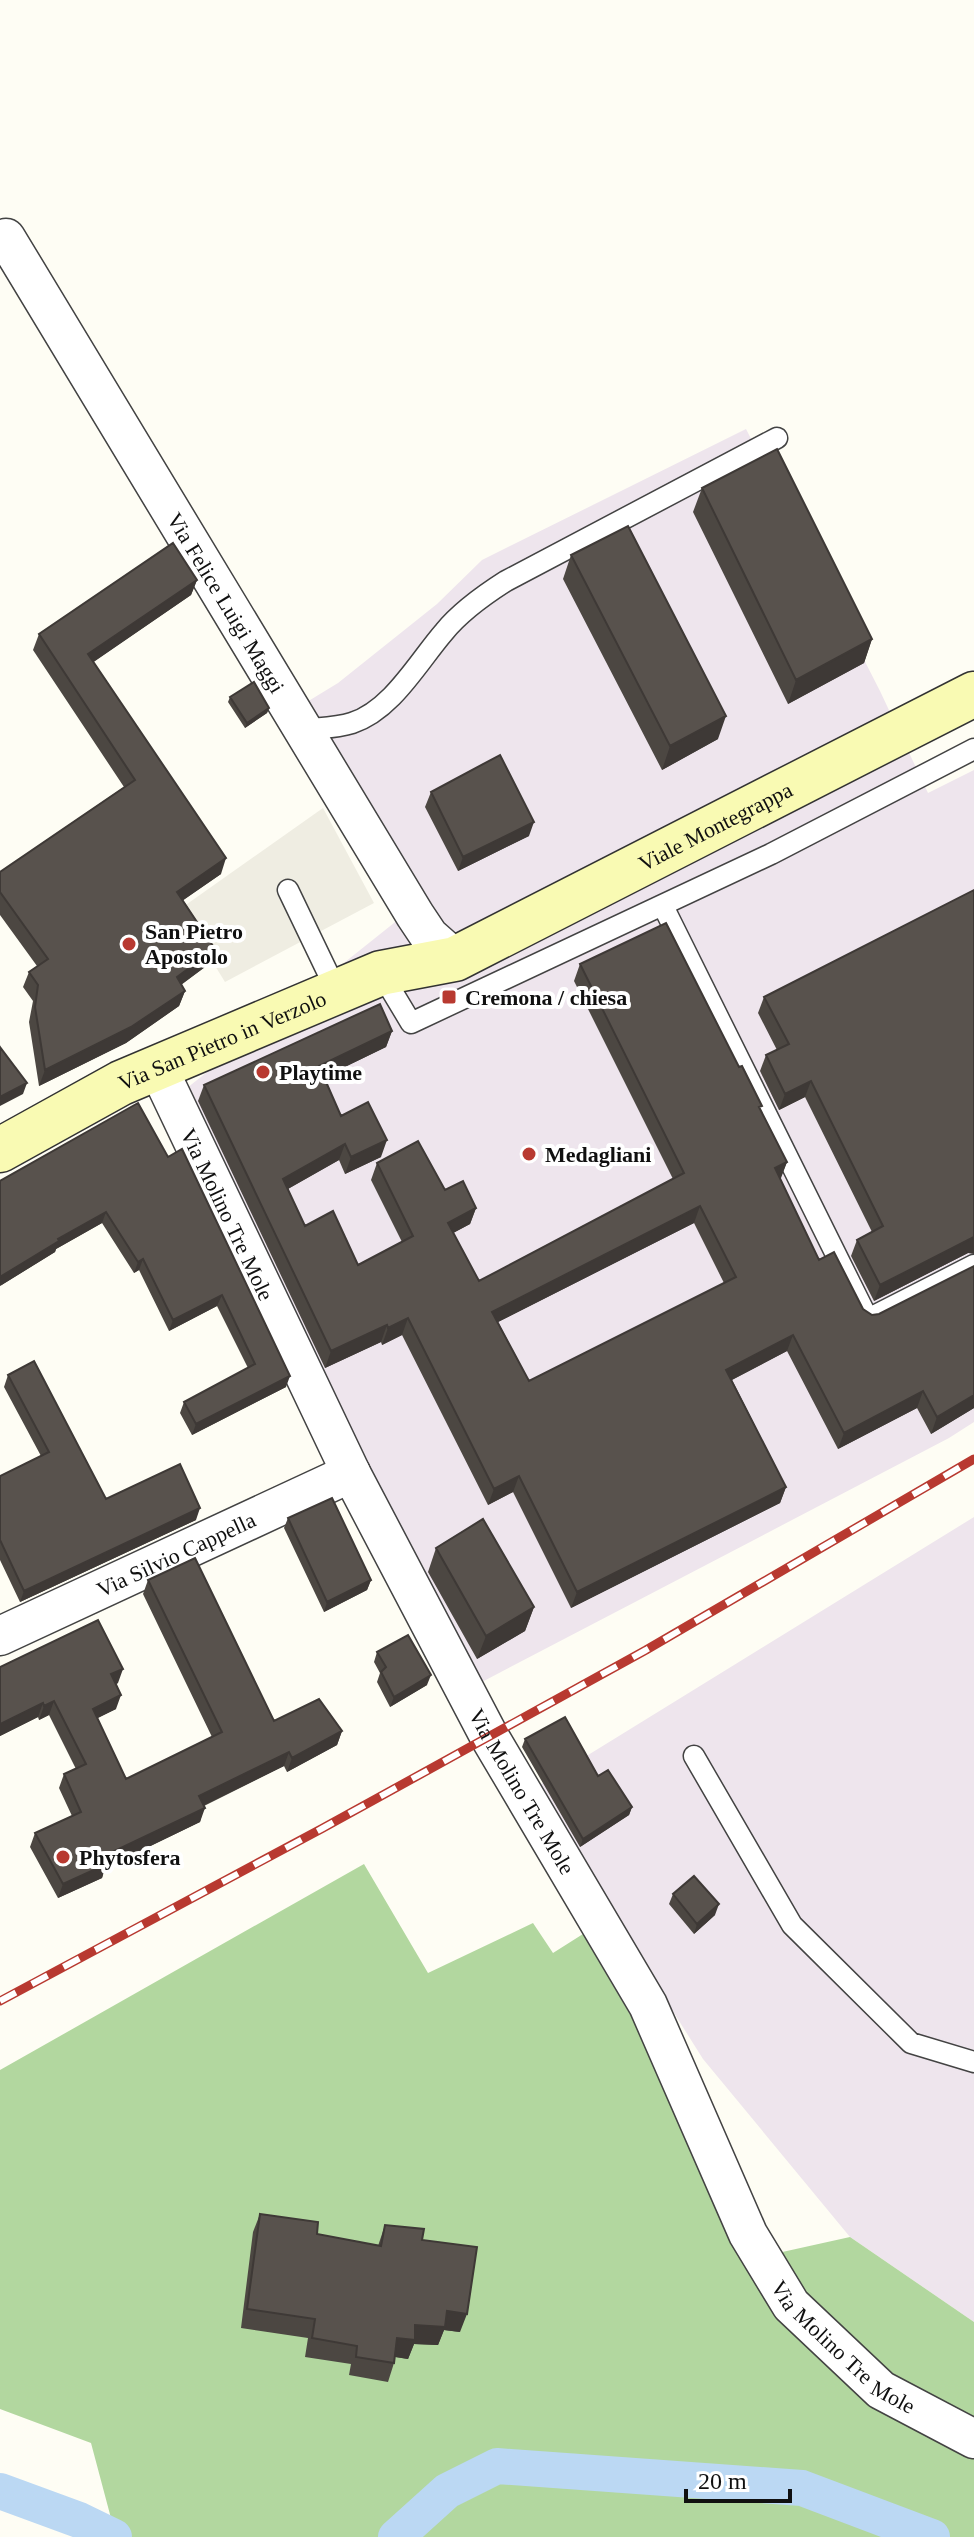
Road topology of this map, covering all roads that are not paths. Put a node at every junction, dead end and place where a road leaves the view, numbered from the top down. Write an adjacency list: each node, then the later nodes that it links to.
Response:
1 (6, 238): 4 (street, Via Felice Luigi Maggi)
2 (777, 438): 4 (lane)
3 (974, 694): 8 (main road, Viale Montegrappa)
4 (302, 730): 8 (street, Via Felice Luigi Maggi)
5 (974, 749): 7 (lane)
6 (288, 890): 10 (lane)
7 (663, 906): 9 (lane); 13 (lane)
8 (455, 959): 9 (main road, Via San Pietro in Verzolo)
9 (381, 973): 10 (main road, Via San Pietro in Verzolo)
10 (337, 992): 11 (main road, Via San Pietro in Verzolo)
11 (158, 1068): 12 (main road, Via San Pietro in Verzolo); 14 (street, Via Molino Tre Mole)
12 (0, 1150)
13 (974, 1265)
14 (351, 1473): 15 (street, Via Silvio Cappella); 18 (street, Via Molino Tre Mole)
15 (0, 1636)
16 (694, 1756): 17 (lane)
17 (974, 2062)
18 (974, 2439)

